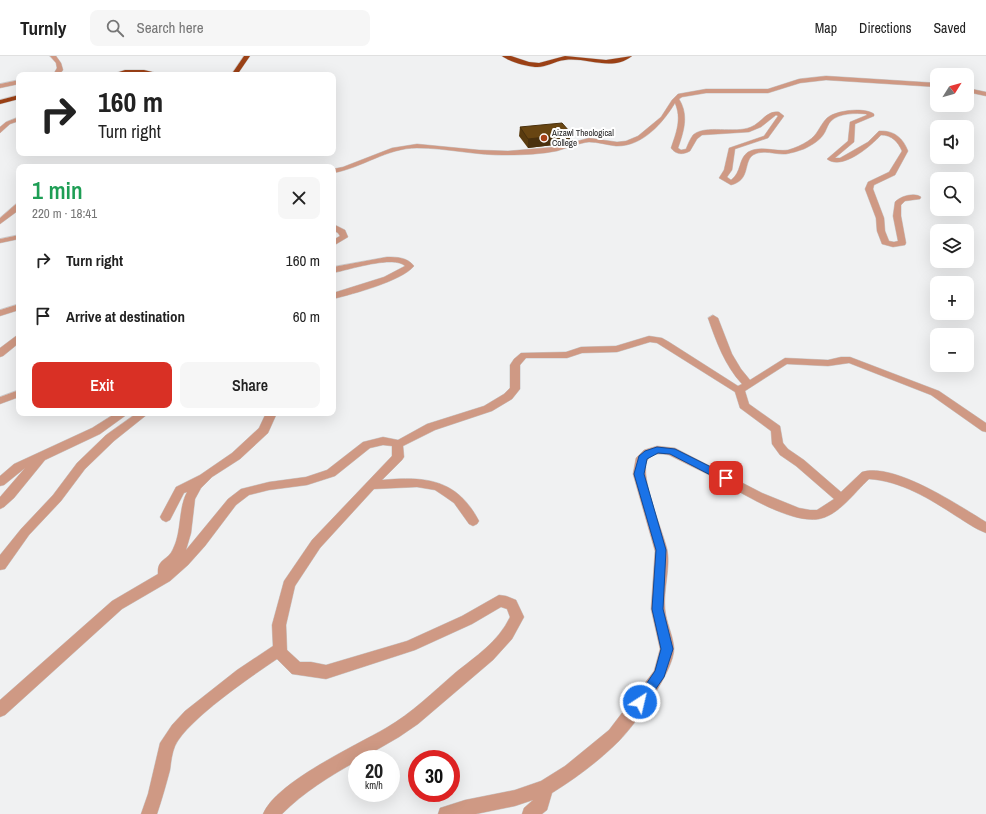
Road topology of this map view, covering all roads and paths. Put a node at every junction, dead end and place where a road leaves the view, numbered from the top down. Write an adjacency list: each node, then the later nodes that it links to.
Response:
1 (54, 56): 5 (street)
2 (247, 56): 8 (highway)
3 (505, 56): 4 (highway)
4 (629, 56)
5 (60, 72)
6 (131, 72): 7 (highway)
7 (142, 72)
8 (236, 72)
9 (16, 83): 11 (street)
10 (930, 85): 15 (street)
11 (0, 86)
12 (974, 91): 13 (street)
13 (986, 94)
14 (16, 98): 16 (highway)
15 (676, 99): 19 (street); 20 (street)
16 (0, 102)
17 (16, 120): 18 (street)
18 (0, 131)
19 (336, 171)
20 (917, 197)
21 (16, 209): 22 (street)
22 (0, 222)
23 (336, 228): 26 (street)
24 (16, 238): 25 (street)
25 (0, 241)
26 (336, 242)
27 (336, 269): 28 (street)
28 (336, 295)
29 (16, 308): 30 (street)
30 (0, 312)
31 (713, 318): 34 (street)
32 (16, 340): 33 (street)
33 (0, 354)
34 (744, 387): 40 (street); 41 (street); 46 (street)
35 (16, 394): 36 (street)
36 (0, 401)
37 (119, 416): 42 (street)
38 (140, 416): 51 (street)
39 (269, 416): 43 (street)
40 (986, 428)
41 (398, 444): 45 (street); 52 (street)
42 (47, 453): 44 (street); 47 (street)
43 (208, 474): 48 (street); 52 (street)
44 (0, 482)
45 (372, 485): 49 (street); 53 (street)
46 (841, 498): 50 (street); 55 (street)
47 (0, 504)
48 (166, 517)
49 (473, 521)
50 (986, 528)
51 (0, 565)
52 (165, 578): 54 (street)
53 (280, 649): 56 (street); 57 (street)
54 (0, 710)
55 (544, 788): 58 (street); 59 (street)
56 (149, 814)
57 (271, 814)
58 (446, 814)
59 (530, 814)

